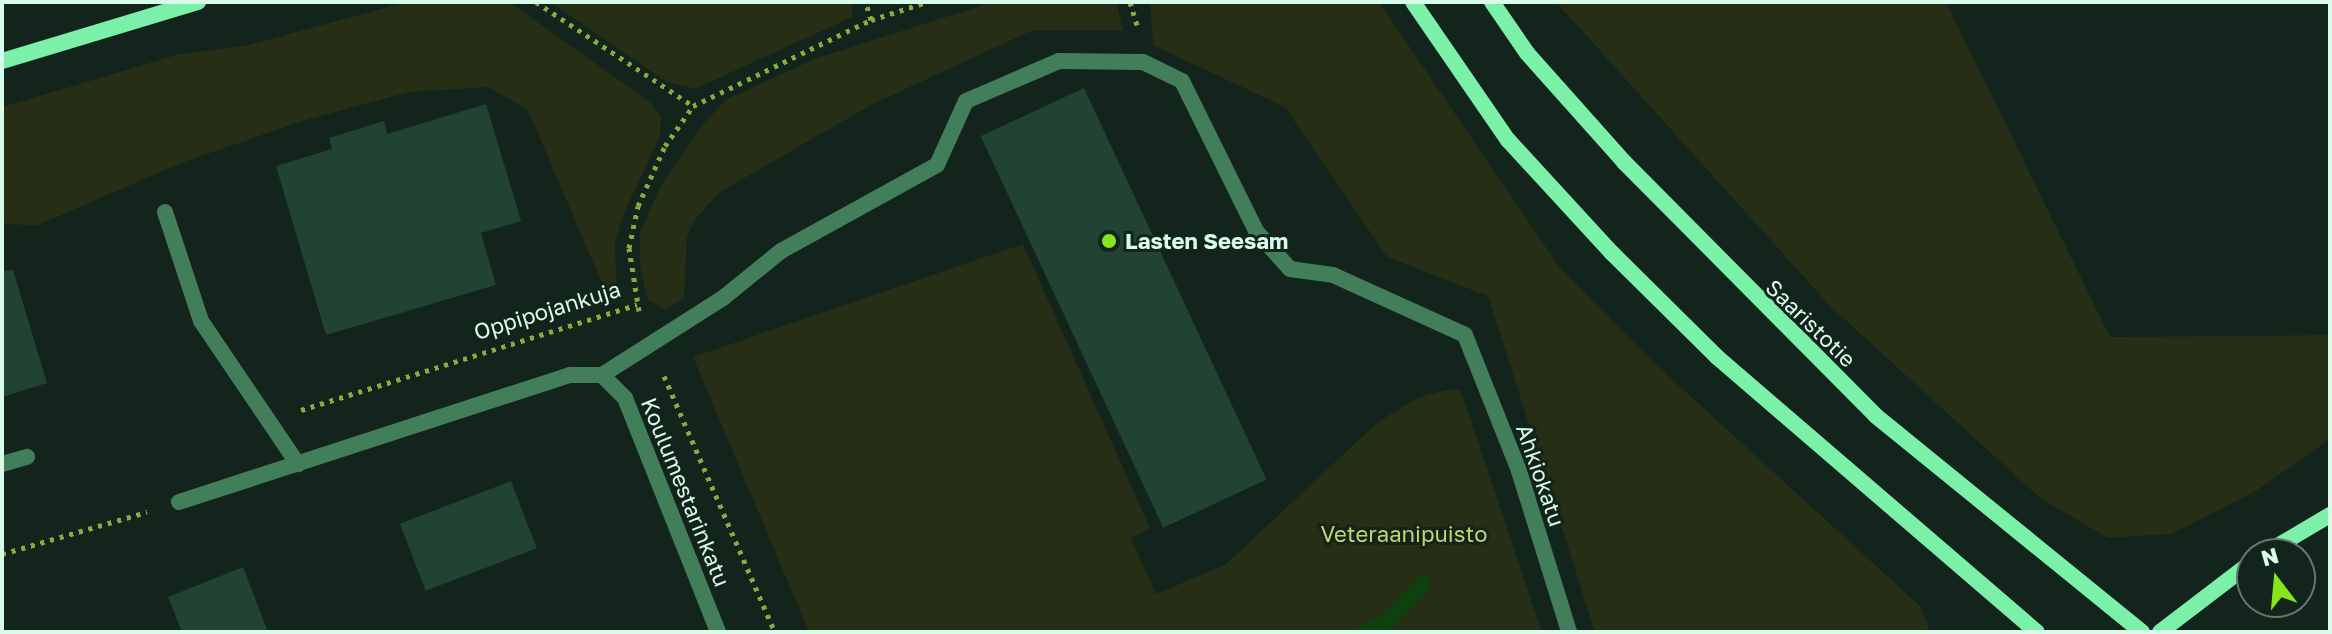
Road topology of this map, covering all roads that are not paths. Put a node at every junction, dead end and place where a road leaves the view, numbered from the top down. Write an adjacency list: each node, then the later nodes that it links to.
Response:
1 (198, 2): 4 (main road)
2 (1413, 2): 16 (main road)
3 (1492, 2): 17 (main road, Saaristotie)
4 (2, 61)
5 (165, 212): 9 (street)
6 (602, 375): 9 (street); 14 (street, Koulumestarinkatu); 15 (street, Ahkiokatu)
7 (27, 457): 8 (street)
8 (2, 464)
9 (298, 464): 10 (street)
10 (179, 502)
11 (2330, 515): 12 (main road)
12 (2291, 538)
13 (2236, 574): 18 (main road)
14 (718, 632)
15 (1569, 632)
16 (2037, 632)
17 (2142, 632)
18 (2160, 632)

